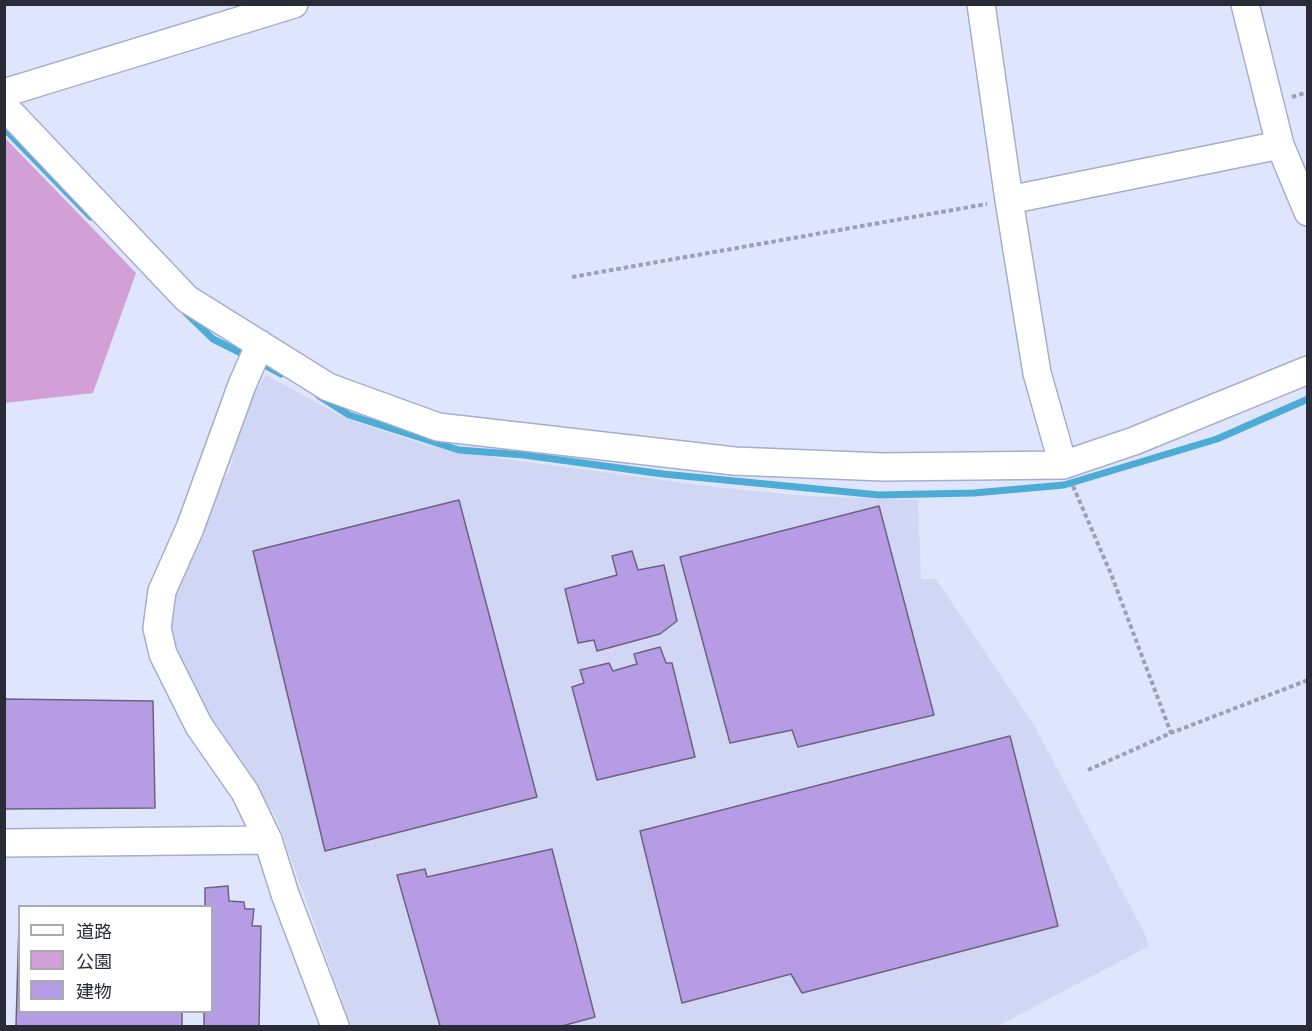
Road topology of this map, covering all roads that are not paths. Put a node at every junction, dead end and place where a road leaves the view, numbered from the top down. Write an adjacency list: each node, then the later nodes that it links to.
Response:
1 (294, 4): 4 (street)
2 (981, 4): 7 (street)
3 (1245, 4): 6 (street)
4 (4, 93)
5 (4, 106): 9 (street)
6 (1280, 145): 7 (street); 8 (street)
7 (1009, 200): 11 (street)
8 (1308, 212)
9 (260, 344): 11 (street); 12 (street)
10 (1308, 370): 11 (street)
11 (1063, 465)
12 (268, 840): 13 (street); 14 (street)
13 (4, 843)
14 (335, 1026)

